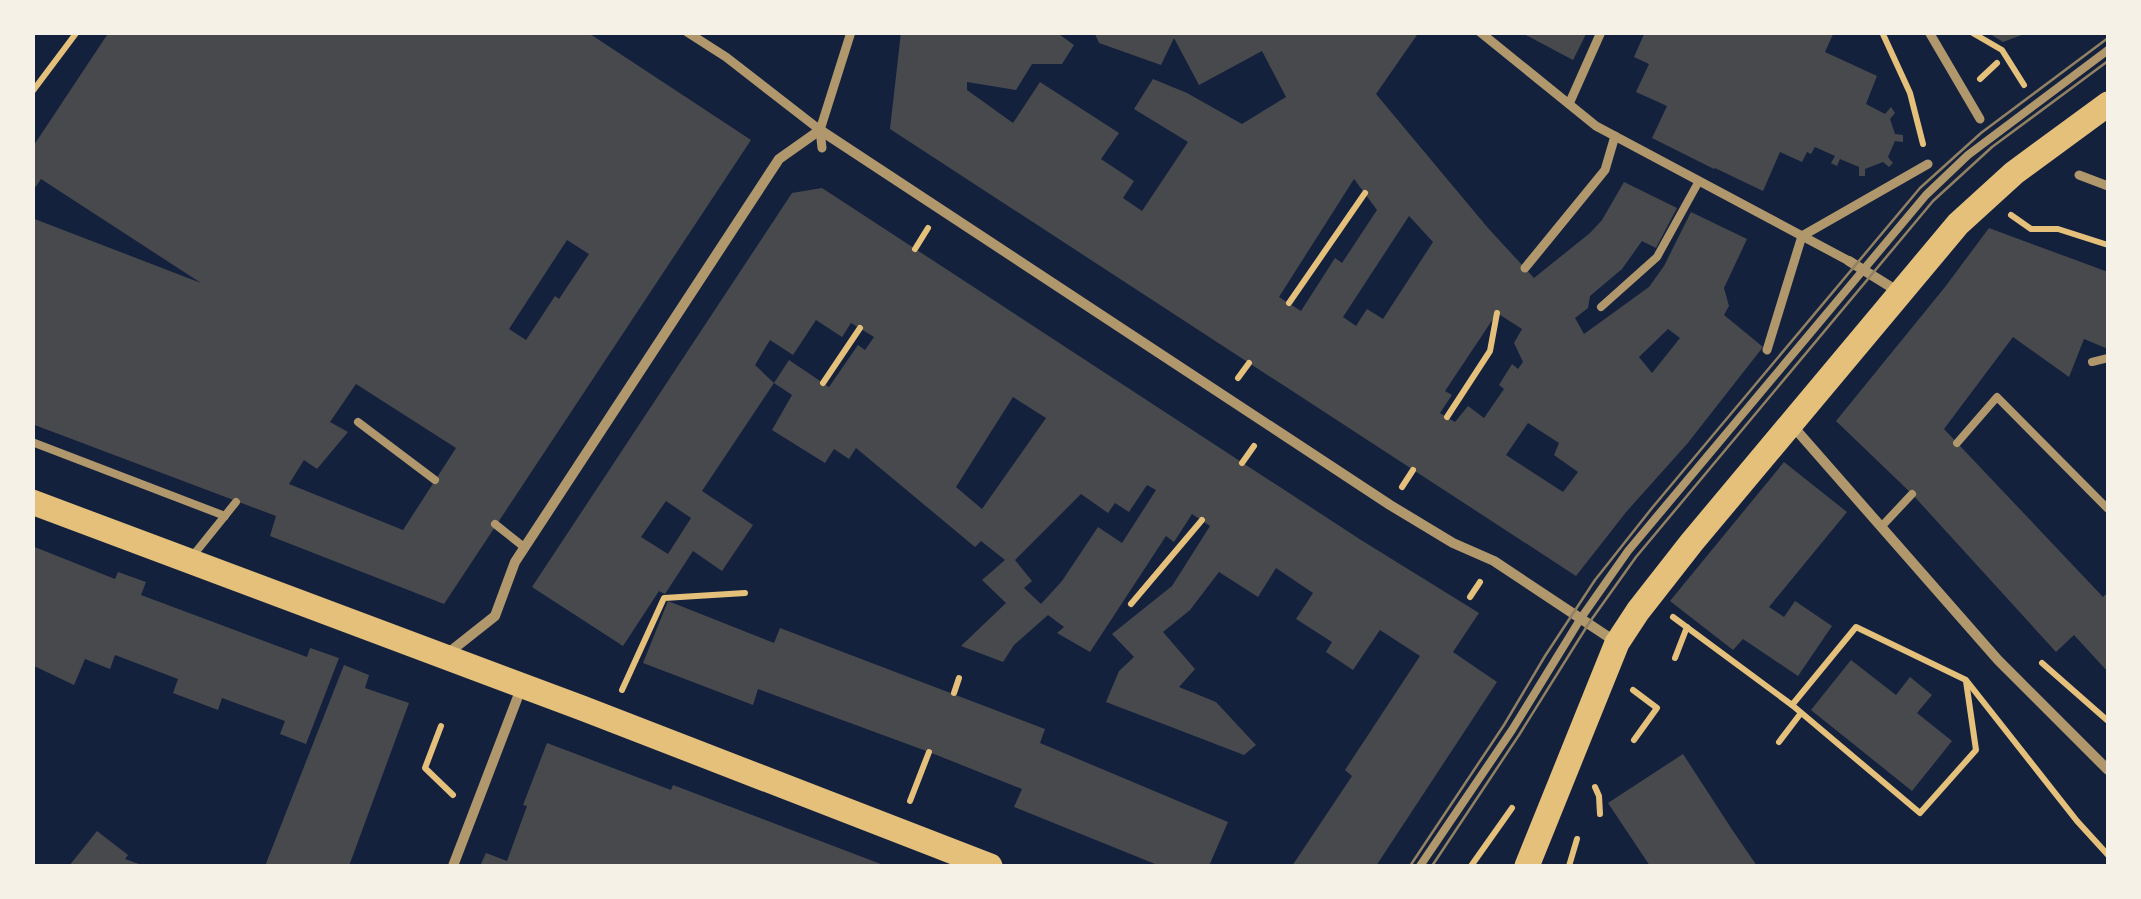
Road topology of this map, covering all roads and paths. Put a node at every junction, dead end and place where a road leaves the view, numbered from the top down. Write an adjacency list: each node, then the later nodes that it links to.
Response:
1 (77, 32): 11 (path)
2 (688, 32): 15 (street)
3 (851, 32): 15 (street)
4 (1480, 32): 12 (street)
5 (1601, 32): 12 (street)
6 (1882, 32): 18 (path)
7 (1930, 32): 14 (street)
8 (1971, 32): 10 (path)
9 (2108, 50): 30 (lane)
10 (2024, 84)
11 (32, 92)
12 (1568, 104): 16 (street)
13 (2108, 104): 31 (main road)
14 (1980, 119)
15 (820, 130): 17 (street); 60 (street); 65 (street)
16 (1615, 136): 20 (street); 29 (street)
17 (822, 148)
18 (1928, 164): 24 (street)
19 (2079, 175): 21 (street)
20 (1699, 181): 24 (street); 33 (lane)
21 (2108, 186)
22 (1365, 193): 32 (path)
23 (2031, 229): 26 (path)
24 (1802, 236): 28 (street); 36 (street)
25 (922, 238): 27 (path)
26 (2108, 245)
27 (914, 249)
28 (1849, 262): 30 (street)
29 (1525, 268)
30 (1864, 269): 31 (street); 65 (lane)
31 (1900, 293): 44 (main road)
32 (1289, 303)
33 (1602, 307)
34 (1497, 313): 42 (path)
35 (860, 328): 41 (path)
36 (1767, 350)
37 (2108, 358): 38 (lane)
38 (2092, 362)
39 (1248, 363): 40 (path)
40 (1242, 373)
41 (823, 383)
42 (1446, 417)
43 (358, 422): 50 (lane)
44 (1790, 423): 59 (street); 67 (main road)
45 (32, 442): 56 (lane)
46 (1957, 443): 55 (lane)
47 (1250, 452): 48 (path)
48 (1242, 463)
49 (1413, 470): 51 (path)
50 (434, 480)
51 (1406, 481)
52 (1912, 494): 59 (lane)
53 (32, 502): 61 (main road)
54 (236, 502): 56 (lane)
55 (2108, 509)
56 (225, 516): 61 (lane)
57 (1202, 520): 63 (path)
58 (495, 524): 60 (lane)
59 (1882, 526): 84 (street)
60 (524, 547): 68 (street)
61 (188, 562): 68 (main road)
62 (744, 593): 78 (path)
63 (1132, 604)
64 (1673, 617): 66 (path)
65 (1581, 618): 67 (street); 93 (lane)
66 (1688, 627): 69 (path); 76 (path)
67 (1617, 643): 95 (main road)
68 (444, 656): 73 (main road)
69 (1675, 658)
70 (2042, 663): 79 (path)
71 (959, 678): 75 (path)
72 (1966, 680): 76 (path); 77 (path); 90 (path)
73 (522, 685): 78 (main road); 87 (street)
74 (1630, 688): 81 (path)
75 (954, 693)
76 (1792, 704): 77 (path)
77 (1801, 713): 82 (path)
78 (610, 718): 89 (main road)
79 (2108, 721)
80 (441, 726): 87 (path)
81 (1634, 740)
82 (1778, 742)
83 (929, 752): 89 (path)
84 (2108, 770)
85 (1599, 796): 88 (path)
86 (1512, 807): 94 (path)
87 (472, 814): 91 (street)
88 (1600, 814)
89 (898, 830): 92 (main road)
90 (2108, 855)
91 (453, 866)
92 (990, 866)
93 (1420, 866)
94 (1472, 866)
95 (1526, 866)

